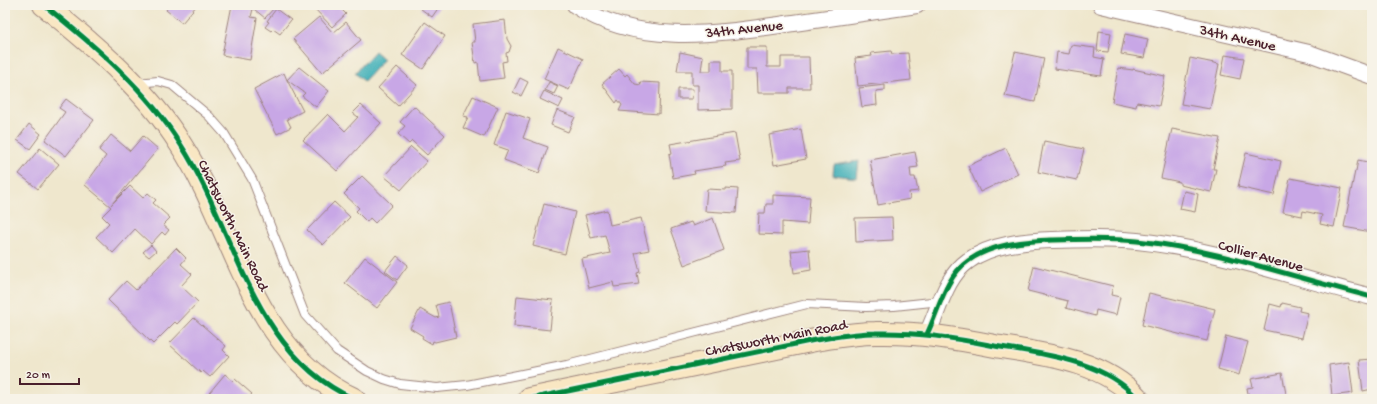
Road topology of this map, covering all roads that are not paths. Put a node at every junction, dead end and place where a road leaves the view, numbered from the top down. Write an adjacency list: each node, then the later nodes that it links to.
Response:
1 (44, 5): 6 (street, Chatsworth Main Road)
2 (575, 5): 3 (street, 34th Avenue)
3 (917, 5)
4 (1101, 5): 5 (street, 34th Avenue)
5 (1372, 76)
6 (132, 84): 8 (lane); 10 (street, Chatsworth Main Road)
7 (1372, 297): 8 (street, Collier Avenue)
8 (941, 301): 9 (street, Collier Avenue)
9 (927, 334): 11 (street, Chatsworth Main Road); 12 (street, Chatsworth Main Road)
10 (354, 399)
11 (529, 399)
12 (1138, 399)

